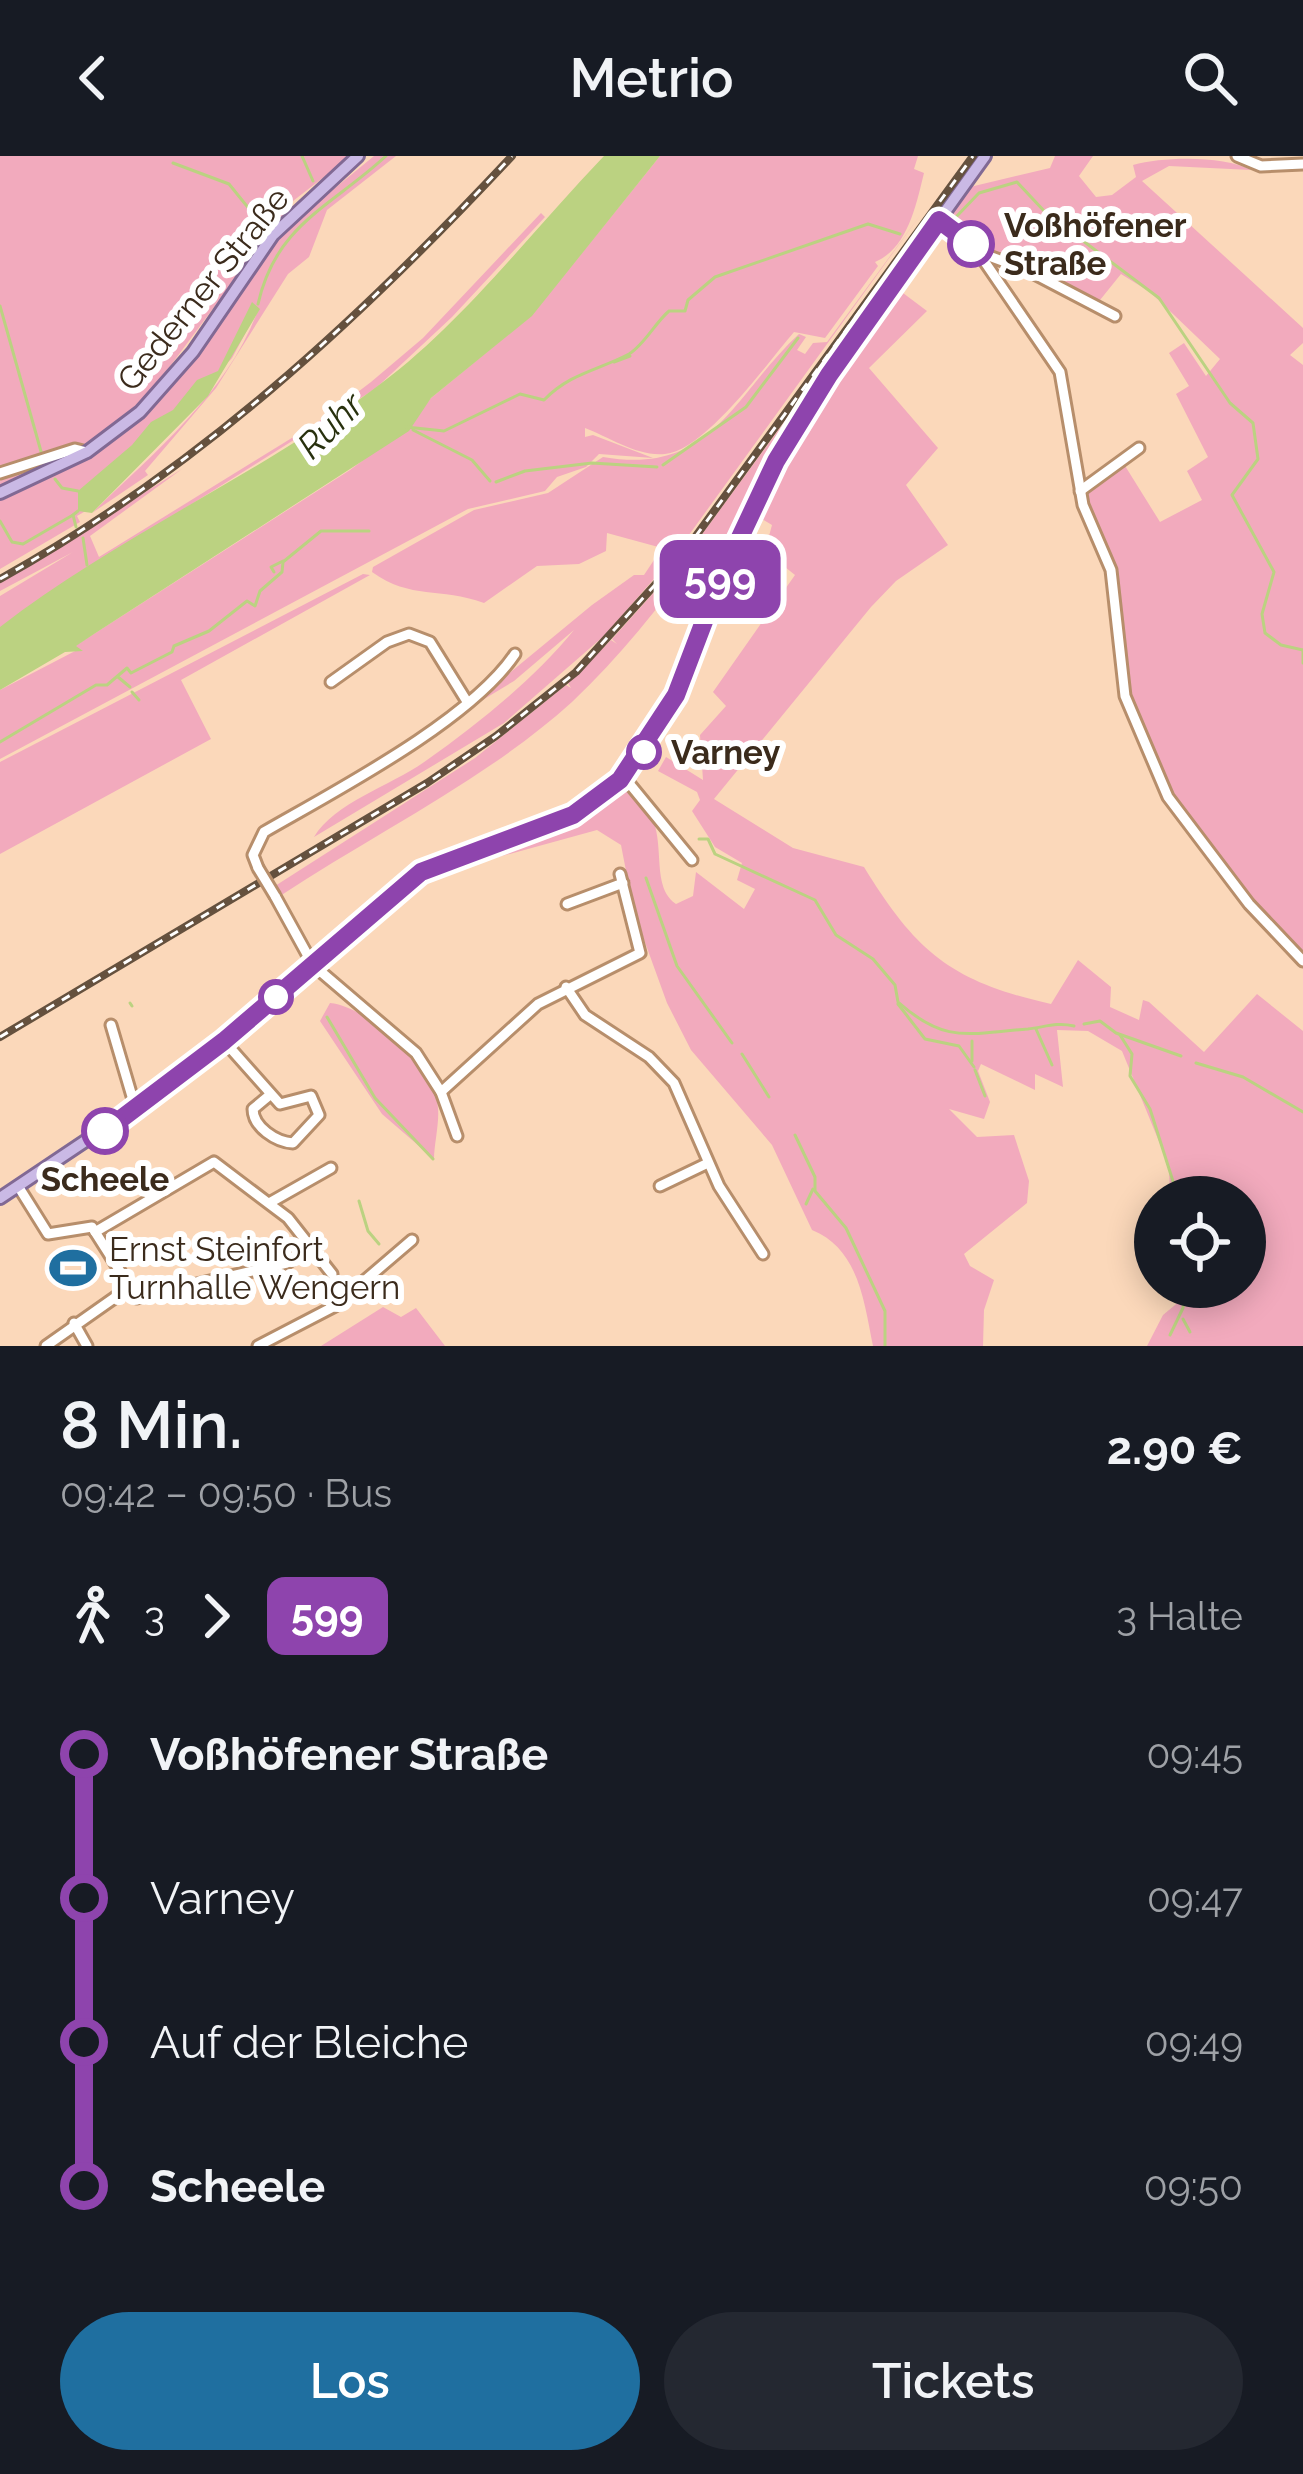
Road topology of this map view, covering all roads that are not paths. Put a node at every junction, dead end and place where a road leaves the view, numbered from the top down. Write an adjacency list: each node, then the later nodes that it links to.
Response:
1 (358, 156): 9 (main road, Gederner Straße)
2 (986, 156): 5 (main road)
3 (1237, 156): 4 (street)
4 (1303, 164)
5 (939, 220): 6 (street); 16 (main road)
6 (977, 252): 7 (street); 11 (street)
7 (1115, 316)
8 (1139, 448): 11 (street)
9 (87, 452): 10 (street, Gederner Straße); 12 (main road, Gederner Straße)
10 (0, 473)
11 (1080, 491): 19 (street)
12 (0, 494)
13 (515, 654): 15 (street)
14 (331, 682): 15 (street)
15 (466, 700): 20 (street, bridge)
16 (623, 777): 17 (street); 20 (main road)
17 (692, 860)
18 (567, 904): 21 (street)
19 (1303, 961)
20 (313, 965): 23 (main road); 24 (street)
21 (566, 987): 24 (street); 28 (street)
22 (111, 1025): 26 (street)
23 (224, 1041): 25 (street); 26 (main road)
24 (441, 1092): 27 (street)
25 (271, 1094): 25 (street)
26 (136, 1110): 30 (main road)
27 (457, 1136)
28 (708, 1163): 31 (street); 37 (street)
29 (331, 1168): 33 (street)
30 (18, 1186): 32 (main road); 34 (street)
31 (660, 1186)
32 (0, 1198)
33 (271, 1202): 34 (street); 36 (street)
34 (95, 1232): 39 (street)
35 (412, 1240): 43 (street)
36 (312, 1247): 38 (street); 39 (street)
37 (763, 1254)
38 (332, 1274)
39 (131, 1294): 40 (street)
40 (74, 1323): 41 (street); 42 (street)
41 (46, 1346)
42 (87, 1346)
43 (258, 1346)

